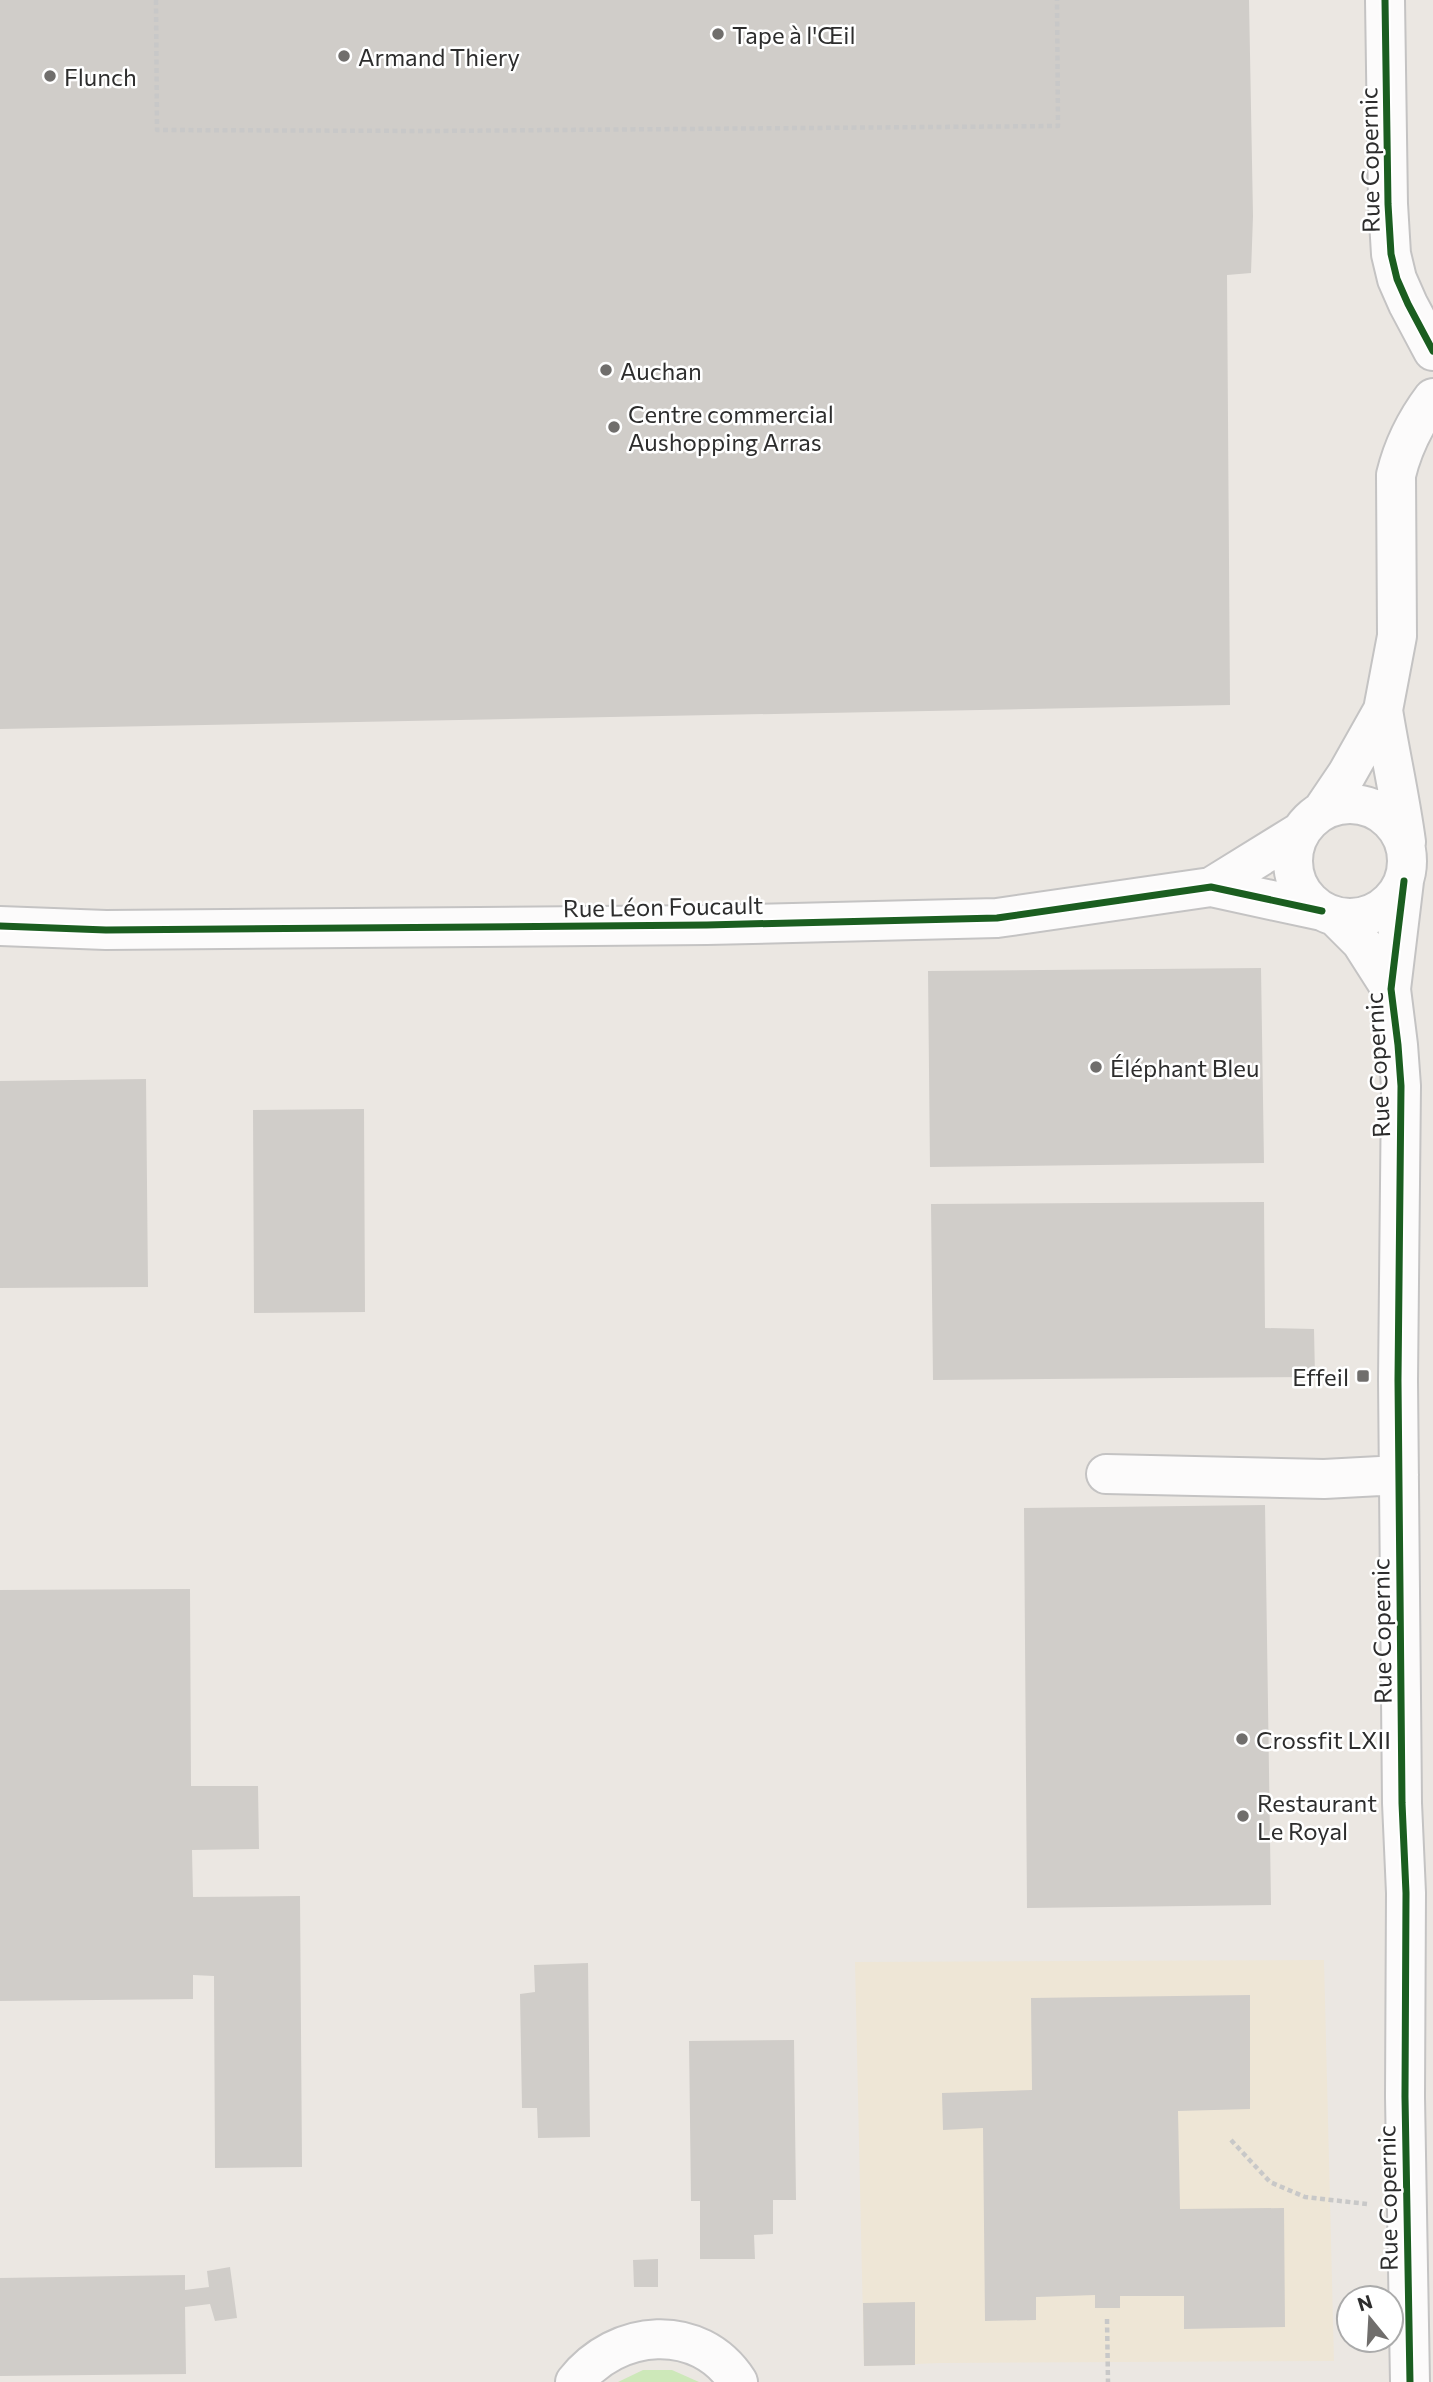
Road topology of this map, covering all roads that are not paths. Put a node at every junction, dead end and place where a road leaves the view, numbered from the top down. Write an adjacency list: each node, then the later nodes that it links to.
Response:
1 (1385, 0): 2 (street, Rue Copernic)
2 (1433, 351)
3 (1433, 398): 4 (street, Rue Copernic)
4 (1383, 710): 5 (street, Rue Copernic); 6 (street, Rue Copernic)
5 (1311, 821): 6 (street); 7 (street, Rue Léon Foucault); 8 (street)
6 (1406, 866): 8 (street); 10 (street, Rue Copernic)
7 (1210, 887): 8 (street, Rue Léon Foucault); 9 (street, Rue Léon Foucault)
8 (1329, 913): 10 (street, Rue Copernic)
9 (0, 926)
10 (1391, 989): 12 (street, Rue Copernic)
11 (1106, 1474): 12 (street)
12 (1399, 1475): 13 (street, Rue Copernic)
13 (1420, 1893): 16 (street, Rue Copernic)
14 (575, 2382): 15 (street)
15 (738, 2382)
16 (1410, 2382)

